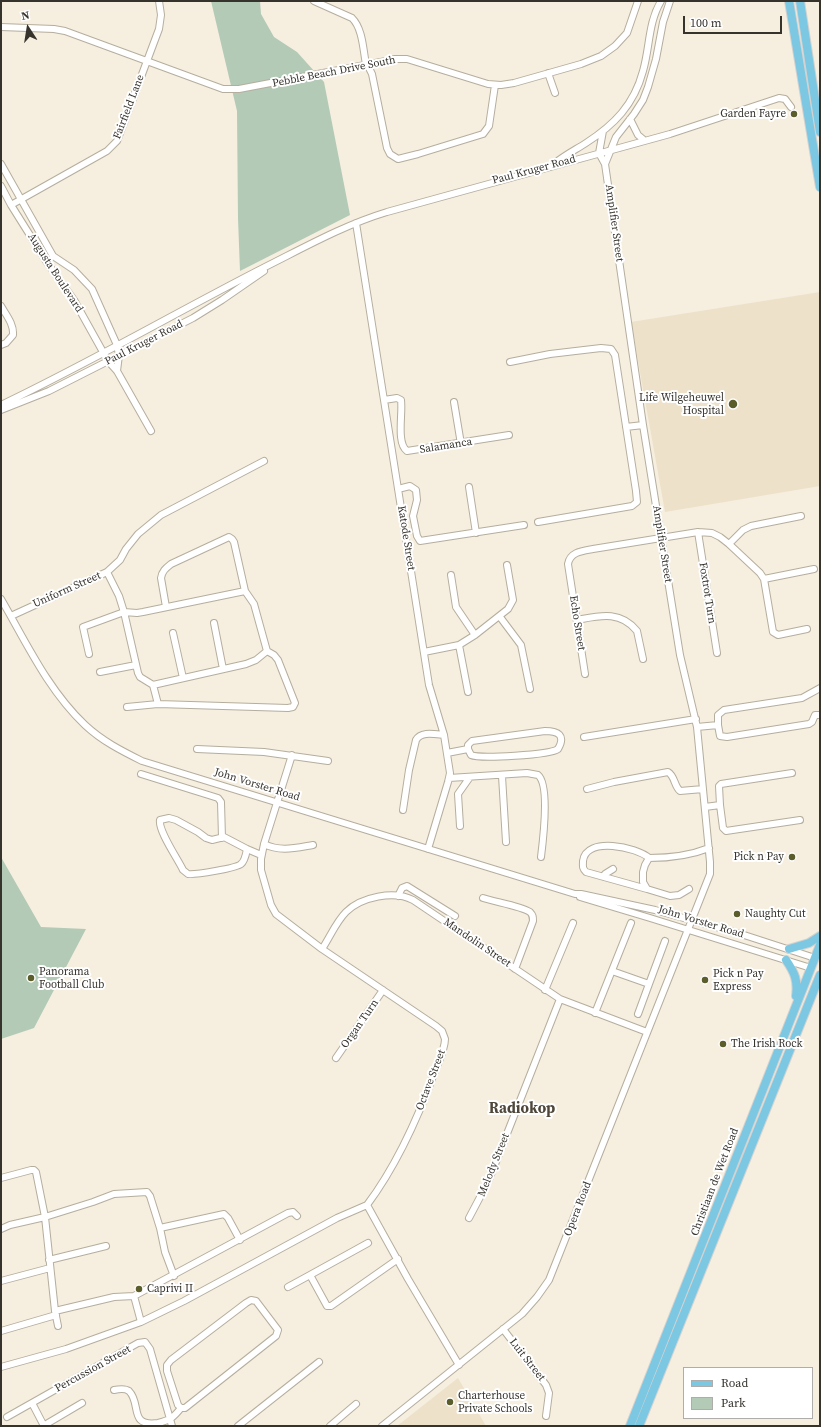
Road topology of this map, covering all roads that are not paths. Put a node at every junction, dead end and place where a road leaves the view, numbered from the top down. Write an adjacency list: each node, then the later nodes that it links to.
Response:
1 (159, 1): 9 (street, Fairfield Lane)
2 (314, 1): 10 (street)
3 (638, 1): 11 (street, Pebble Beach Drive South)
4 (661, 1): 16 (street)
5 (670, 1): 15 (street)
6 (788, 1): 25 (main road)
7 (800, 3): 17 (main road)
8 (1, 26): 9 (street, Pebble Beach Drive South)
9 (147, 62): 10 (street, Pebble Beach Drive South); 26 (street, Fairfield Lane)
10 (366, 64): 12 (street, Pebble Beach Drive South); 12 (street)
11 (548, 73): 12 (street, Pebble Beach Drive South); 13 (street)
12 (495, 85)
13 (555, 93)
14 (791, 107): 18 (street, Paul Kruger Road)
15 (630, 119): 18 (street); 19 (street)
16 (603, 131): 20 (street); 22 (street)
17 (820, 132)
18 (644, 140): 19 (street, Paul Kruger Road)
19 (611, 149): 20 (street, Paul Kruger Road); 23 (street)
20 (599, 153): 22 (street, Paul Kruger Road); 23 (street, Amplifier Street)
21 (1, 164): 26 (street, Augusta Boulevard)
22 (554, 164): 28 (street, Paul Kruger Road)
23 (605, 164): 42 (street, Amplifier Street)
24 (1, 186): 27 (street, Augusta Boulevard)
25 (820, 187)
26 (21, 199): 27 (street, Fairfield Lane); 32 (street, Augusta Boulevard)
27 (11, 205): 33 (street, Augusta Boulevard)
28 (356, 223): 29 (street, Paul Kruger Road); 38 (street, Katode Street)
29 (278, 260): 32 (street, Paul Kruger Road); 34 (street, Paul Kruger Road)
30 (1, 306): 31 (street)
31 (1, 345)
32 (117, 346): 33 (street, Paul Kruger Road); 34 (street, Augusta Boulevard)
33 (104, 353): 35 (street, Augusta Boulevard); 40 (street, Paul Kruger Road)
34 (119, 355): 35 (street, Paul Kruger Road); 37 (street, Augusta Boulevard)
35 (108, 361): 37 (street, Augusta Boulevard); 41 (street, Paul Kruger Road)
36 (510, 362): 43 (street)
37 (117, 371): 44 (street, Augusta Boulevard)
38 (384, 400): 46 (street, Salamanca); 49 (street, Katode Street)
39 (454, 402): 46 (street)
40 (1, 405)
41 (1, 410)
42 (643, 425): 43 (street); 55 (street, Amplifier Street)
43 (626, 427): 51 (street)
44 (151, 431)
45 (509, 435): 46 (street, Salamanca)
46 (461, 444)
47 (264, 461): 59 (street, Uniform Street)
48 (469, 487): 54 (street)
49 (398, 489): 54 (street); 75 (street, Katode Street)
50 (801, 516): 56 (street)
51 (538, 522)
52 (524, 525): 54 (street)
53 (698, 532): 55 (street); 56 (street); 76 (street, Foxtrot Turn)
54 (476, 533)
55 (661, 538): 68 (street, Echo Street); 91 (street, Amplifier Street)
56 (729, 544): 61 (street)
57 (507, 565): 67 (street)
58 (814, 569): 61 (street)
59 (107, 572): 65 (street); 66 (street, Uniform Street)
60 (451, 575): 72 (street)
61 (764, 579): 70 (street)
62 (245, 591): 64 (street); 64 (street); 74 (street)
63 (1, 599): 66 (street, John Vorster Road)
64 (166, 607): 65 (street)
65 (124, 612): 77 (street); 79 (street)
66 (11, 616): 108 (street, John Vorster Road)
67 (500, 617): 72 (street); 86 (street)
68 (577, 620): 78 (street); 82 (street, Echo Street)
69 (214, 623): 80 (street)
70 (807, 629)
71 (174, 633): 83 (street)
72 (475, 635): 73 (street)
73 (459, 645): 75 (street); 87 (street)
74 (266, 651): 80 (street); 88 (street)
75 (424, 652): 94 (street, Katode Street)
76 (717, 653)
77 (89, 654)
78 (643, 659)
79 (136, 665): 81 (street); 84 (street)
80 (224, 670): 83 (street)
81 (100, 672)
82 (585, 674)
83 (183, 678): 84 (street)
84 (154, 686): 88 (street)
85 (820, 688): 92 (street)
86 (530, 689)
87 (468, 692)
88 (158, 704): 89 (street)
89 (127, 707)
90 (820, 715): 92 (street)
91 (696, 719): 93 (street, Amplifier Street); 95 (street)
92 (718, 725): 93 (street)
93 (697, 727): 107 (street, Amplifier Street)
94 (444, 735): 98 (street, Katode Street); 111 (street)
95 (584, 737)
96 (197, 749): 99 (street)
97 (468, 749): 97 (street); 98 (street)
98 (447, 753): 105 (street, Katode Street)
99 (292, 755): 100 (street); 108 (street, Octave Street)
100 (328, 761)
101 (792, 773): 109 (street)
102 (141, 774): 114 (street)
103 (502, 776): 104 (street); 115 (street); 122 (street)
104 (470, 777): 105 (street); 113 (street)
105 (449, 778): 118 (street, Katode Street)
106 (587, 789): 107 (street)
107 (703, 789): 110 (street, Amplifier Street)
108 (278, 803): 116 (street, Octave Street); 118 (street, John Vorster Road)
109 (720, 805): 110 (street); 112 (street)
110 (705, 807): 119 (street, Amplifier Street)
111 (403, 810)
112 (800, 820)
113 (460, 826)
114 (222, 838): 120 (street); 120 (street)
115 (506, 842)
116 (264, 844): 117 (street); 121 (street, Octave Street)
117 (313, 845)
118 (428, 848): 128 (street, John Vorster Road)
119 (709, 848): 123 (street); 132 (street, Amplifier Street)
120 (247, 849): 121 (street)
121 (261, 855): 139 (street, Octave Street)
122 (541, 857)
123 (649, 858): 125 (street); 127 (street)
124 (613, 869): 125 (street)
125 (604, 877): 127 (street)
126 (689, 888): 127 (street)
127 (648, 889)
128 (576, 894): 132 (street, John Vorster Road); 135 (street, John Vorster Road)
129 (398, 896): 131 (street); 139 (street, Mandolin Street); 144 (street, Mandolin Street)
130 (483, 898): 144 (street)
131 (456, 916)
132 (693, 921): 135 (street, Amplifier Street); 140 (street, John Vorster Road)
133 (573, 923): 150 (street)
134 (631, 923): 145 (street)
135 (689, 930): 142 (street, John Vorster Road); 157 (street, Opera Road)
136 (820, 936): 140 (main road)
137 (665, 941): 148 (street)
138 (820, 945): 141 (main road, Christiaan de Wet Road)
139 (322, 949): 149 (street, Octave Street)
140 (789, 949): 141 (street, John Vorster Road)
141 (818, 958): 143 (main road, Christiaan de Wet Road)
142 (786, 960): 143 (street, John Vorster Road); 154 (main road)
143 (811, 968): 146 (main road, John Vorster Road); 154 (main road, Christiaan de Wet Road)
144 (515, 969): 150 (street, Mandolin Street)
145 (612, 971): 148 (street); 155 (street)
146 (820, 971)
147 (820, 975): 152 (main road, Christiaan de Wet Road)
148 (649, 984): 156 (street)
149 (383, 990): 158 (street, Organ Turn); 160 (street, Octave Street)
150 (545, 990): 153 (street, Mandolin Street)
151 (820, 992): 152 (main road)
152 (811, 998): 199 (main road, Christiaan de Wet Road)
153 (560, 999): 155 (street, Mandolin Street); 163 (street, Melody Street)
154 (795, 1009): 198 (main road, Christiaan de Wet Road)
155 (595, 1013): 157 (street, Mandolin Street)
156 (638, 1014)
157 (647, 1032): 180 (street, Opera Road)
158 (336, 1058)
159 (1, 1178): 162 (street)
160 (367, 1205): 169 (street); 178 (street)
161 (297, 1216): 166 (street)
162 (45, 1217): 164 (street); 165 (street); 170 (street)
163 (469, 1218)
164 (160, 1228): 166 (street); 173 (street)
165 (1, 1229)
166 (240, 1240): 173 (street)
167 (368, 1243): 172 (street)
168 (106, 1246): 170 (street)
169 (398, 1259): 172 (street); 183 (street)
170 (49, 1260): 171 (street)
171 (50, 1268): 174 (street); 177 (street)
172 (310, 1275): 175 (street)
173 (174, 1276): 176 (street)
174 (1, 1281)
175 (288, 1287)
176 (134, 1296): 177 (street); 178 (street)
177 (55, 1313): 179 (street); 181 (street)
178 (141, 1322): 184 (street)
179 (58, 1326)
180 (503, 1330): 183 (street, Opera Road); 190 (street, Luit Street)
181 (1, 1331)
182 (319, 1362): 195 (street)
183 (459, 1364): 197 (street, Opera Road)
184 (1, 1367)
185 (114, 1390): 193 (street)
186 (32, 1403): 191 (street, Percussion Street); 192 (street, Percussion Street); 194 (street)
187 (82, 1403): 194 (street)
188 (356, 1404): 196 (street)
189 (180, 1408): 189 (street); 192 (street)
190 (546, 1416)
191 (7, 1417)
192 (171, 1423): 193 (street)
193 (148, 1425)
194 (44, 1426)
195 (238, 1426)
196 (330, 1426)
197 (382, 1426)
198 (630, 1426)
199 (639, 1426)

